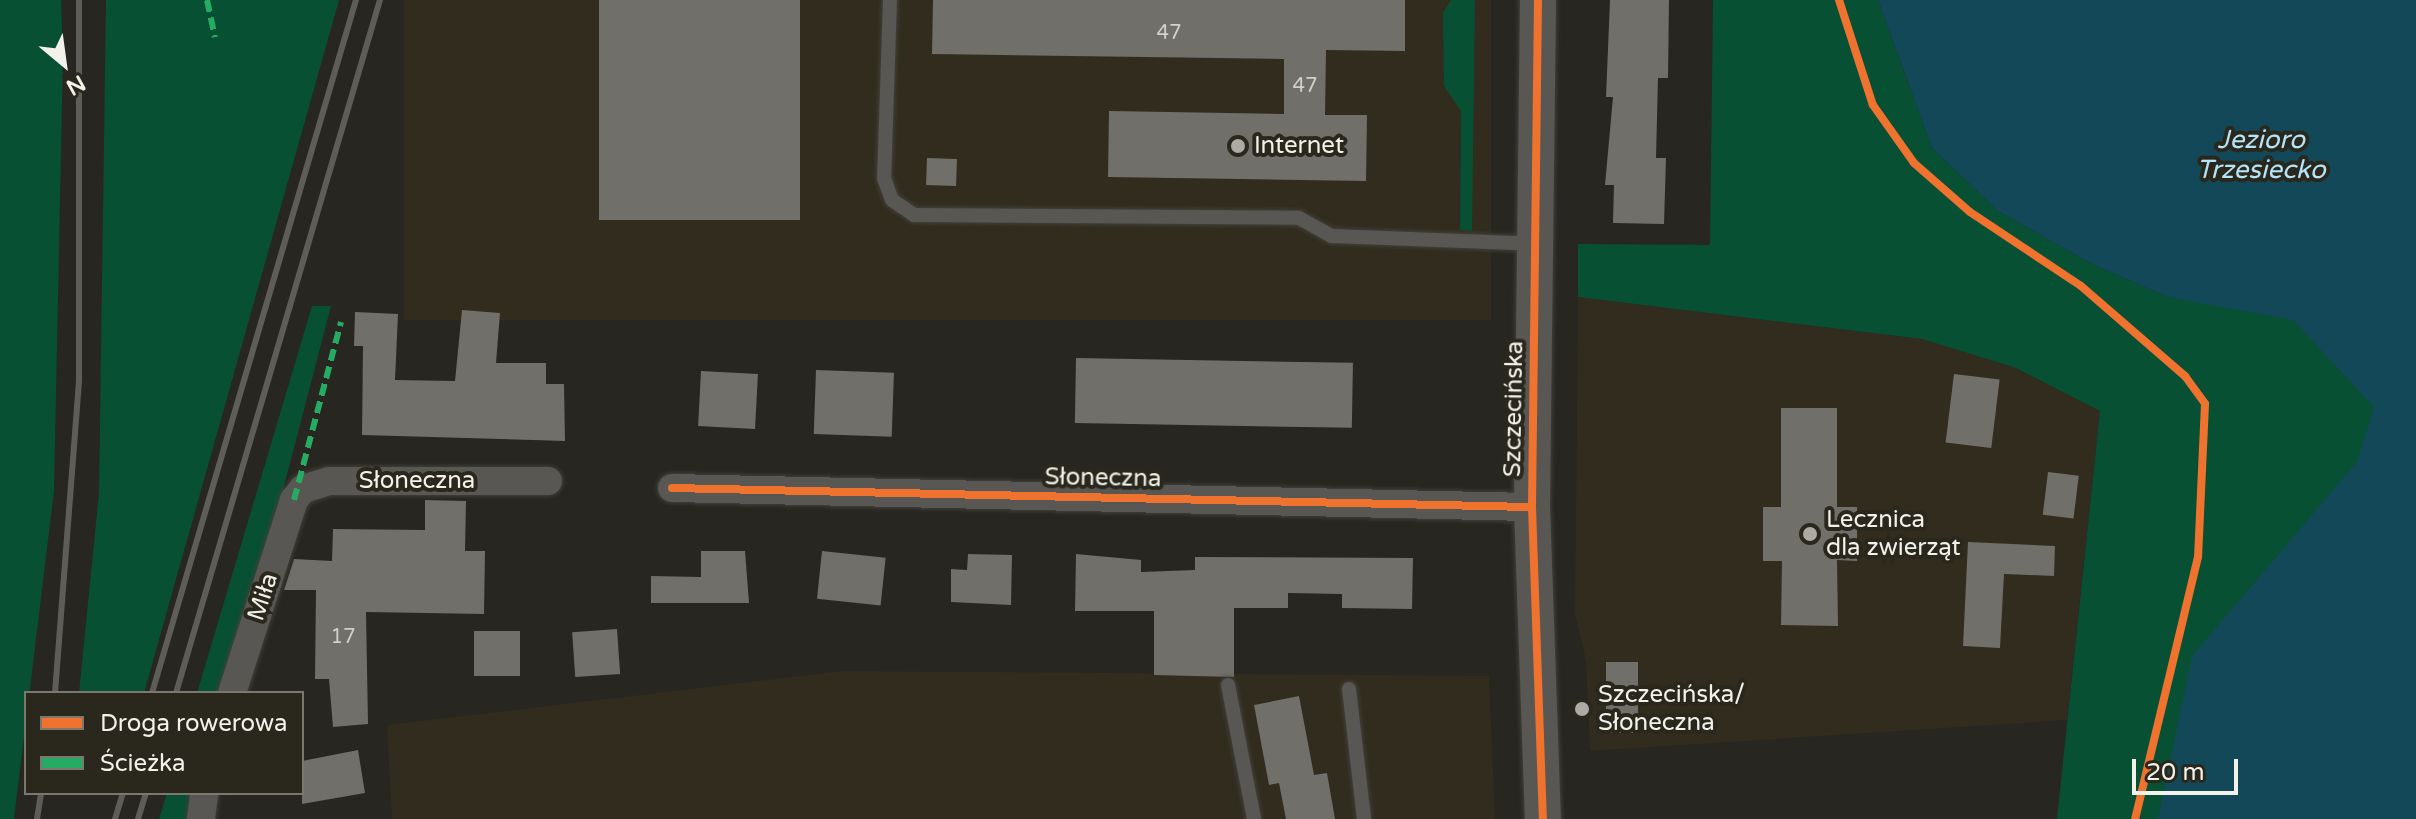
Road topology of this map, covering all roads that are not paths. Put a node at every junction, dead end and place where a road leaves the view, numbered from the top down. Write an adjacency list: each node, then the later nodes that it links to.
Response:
1 (890, 0): 3 (lane)
2 (1538, 0): 3 (street, Szczecińska)
3 (1536, 244): 7 (street, Szczecińska)
4 (548, 481): 6 (street, Słoneczna)
5 (672, 488): 7 (street, Słoneczna)
6 (294, 500): 10 (street, Miła)
7 (1532, 507): 15 (street, Szczecińska)
8 (1228, 685): 13 (lane)
9 (1349, 689): 14 (lane)
10 (233, 691)
11 (204, 795): 12 (street)
12 (201, 819)
13 (1254, 819)
14 (1364, 819)
15 (1543, 819)

